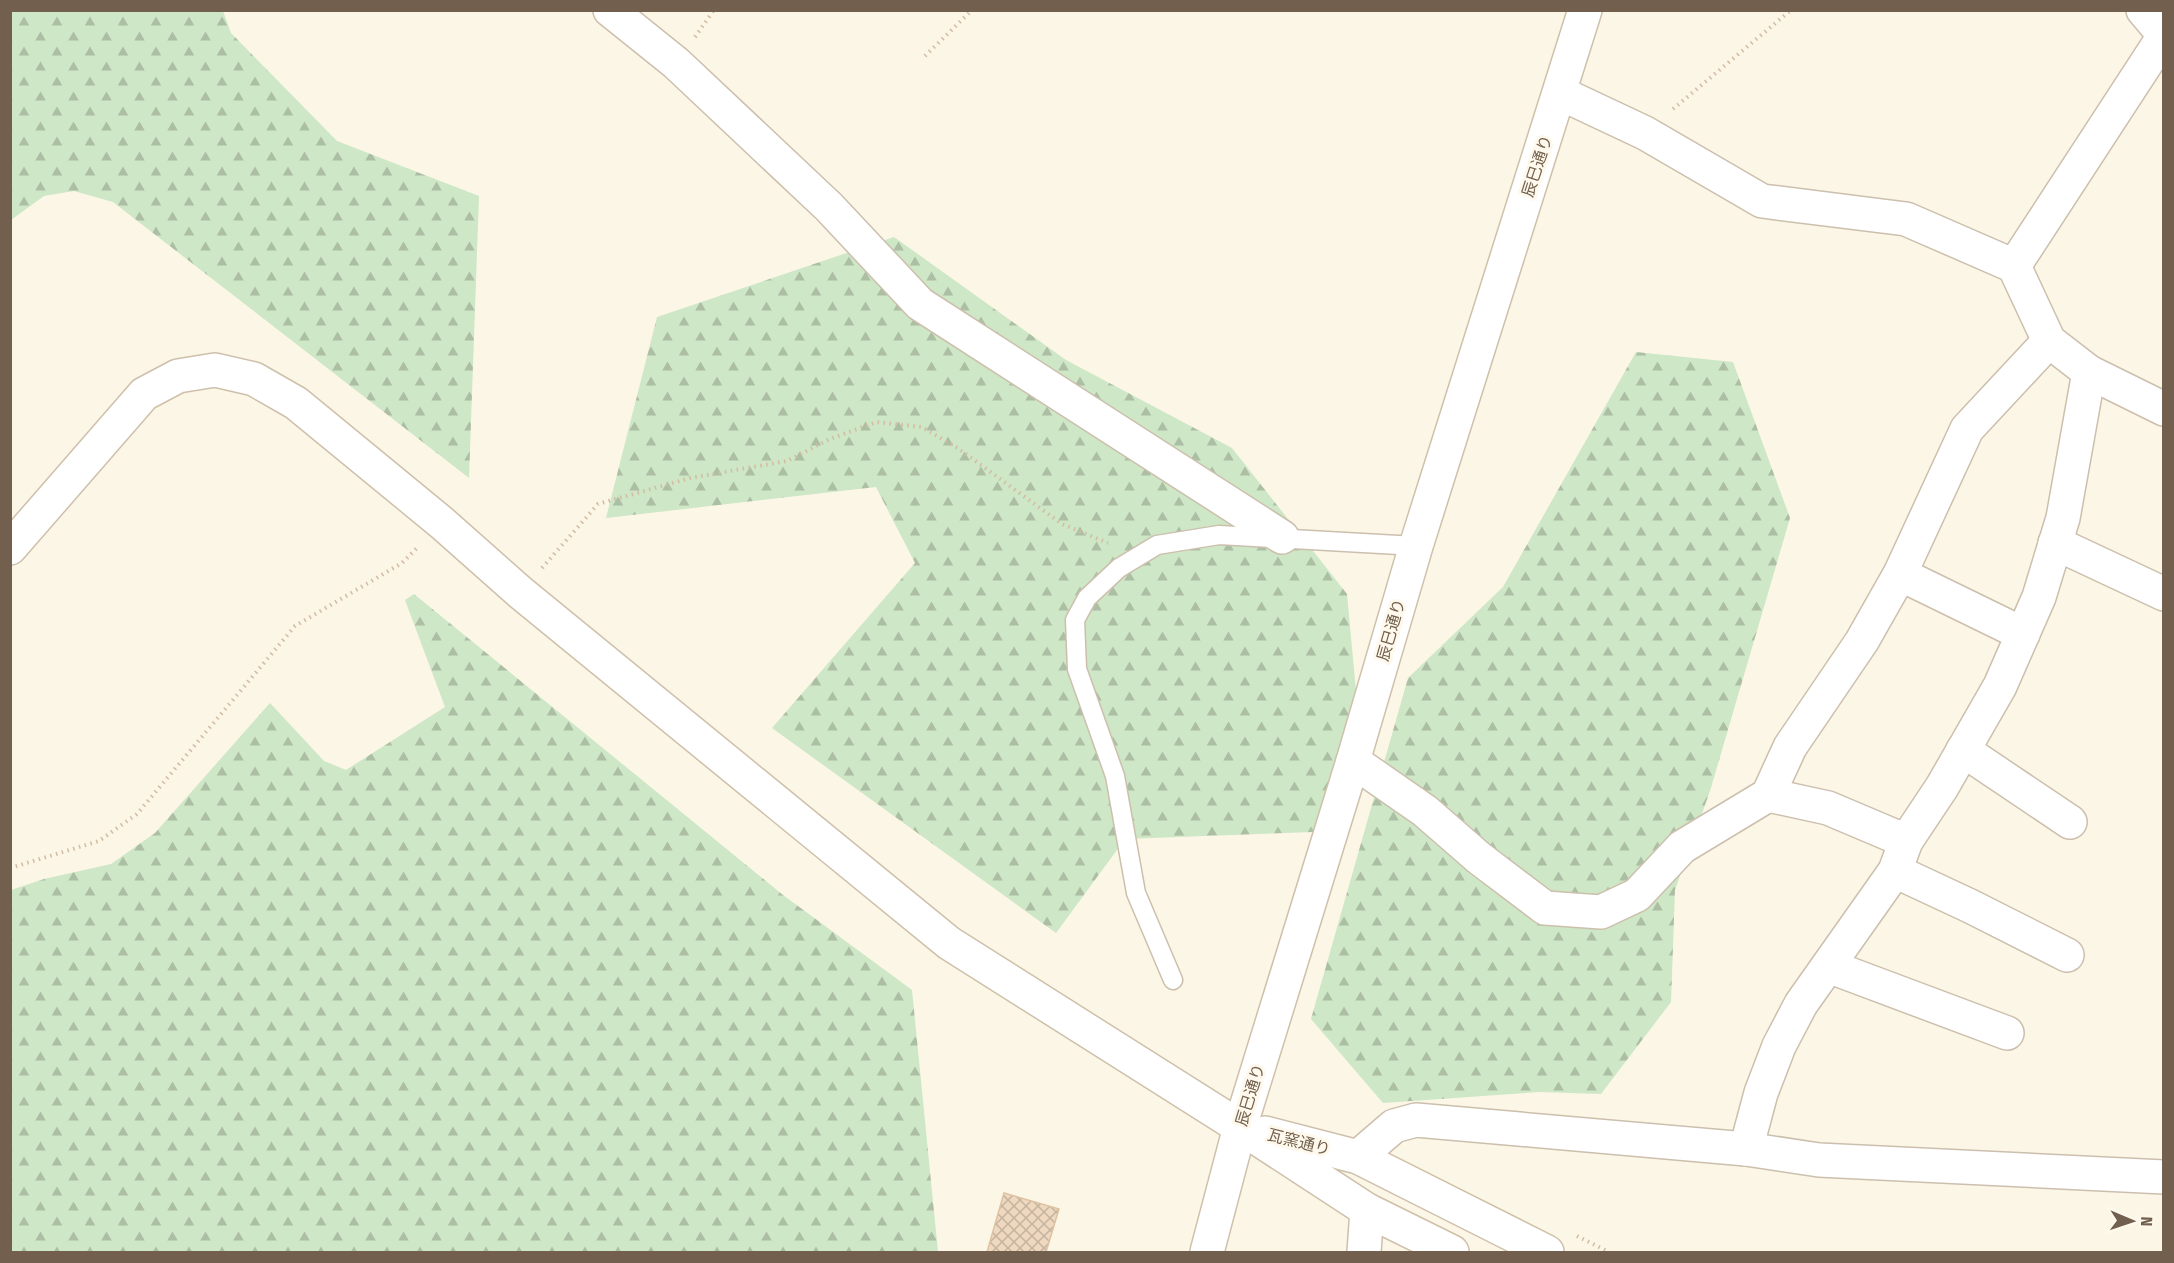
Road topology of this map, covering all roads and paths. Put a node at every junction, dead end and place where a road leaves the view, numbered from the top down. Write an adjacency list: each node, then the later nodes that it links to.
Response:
1 (610, 10): 15 (street)
2 (972, 10): 7 (path)
3 (1585, 10): 8 (street, 辰巳通り)
4 (1791, 10): 9 (path)
5 (2143, 10): 6 (street)
6 (2163, 35): 10 (street)
7 (925, 56)
8 (1560, 93): 9 (street); 18 (street, 辰巳通り)
9 (1645, 133): 10 (street)
10 (2014, 266): 11 (street)
11 (2049, 341): 12 (street); 20 (street)
12 (2089, 372): 13 (street); 16 (street)
13 (2163, 409)
14 (442, 523): 19 (street); 21 (street); 29 (path)
15 (1282, 537): 17 (lane); 18 (lane)
16 (2055, 543): 22 (street); 23 (street)
17 (1157, 545): 21 (path); 33 (lane)
18 (1416, 546): 25 (street, 辰巳通り)
19 (10, 548)
20 (1900, 574): 23 (street); 26 (street)
21 (521, 593): 35 (street)
22 (2163, 594)
23 (2023, 634): 24 (street)
24 (1963, 750): 27 (street); 28 (street)
25 (1353, 761): 26 (street); 35 (street, 辰巳通り)
26 (1768, 795): 28 (street)
27 (2070, 822)
28 (1906, 841): 30 (street)
29 (10, 868)
30 (1895, 871): 31 (street); 32 (street)
31 (2067, 955)
32 (1828, 966): 34 (street); 36 (street)
33 (1173, 980)
34 (2007, 1033)
35 (1240, 1127): 37 (street, 瓦窯通り); 39 (street, 瓦窯通り); 40 (street, 辰巳通り)
36 (1746, 1149): 37 (street); 38 (street)
37 (1358, 1157): 43 (street, 瓦窯通り)
38 (2163, 1177)
39 (1368, 1210): 41 (street); 42 (street, 瓦窯通り)
40 (1207, 1252)
41 (1364, 1252)
42 (1452, 1252)
43 (1547, 1252)

